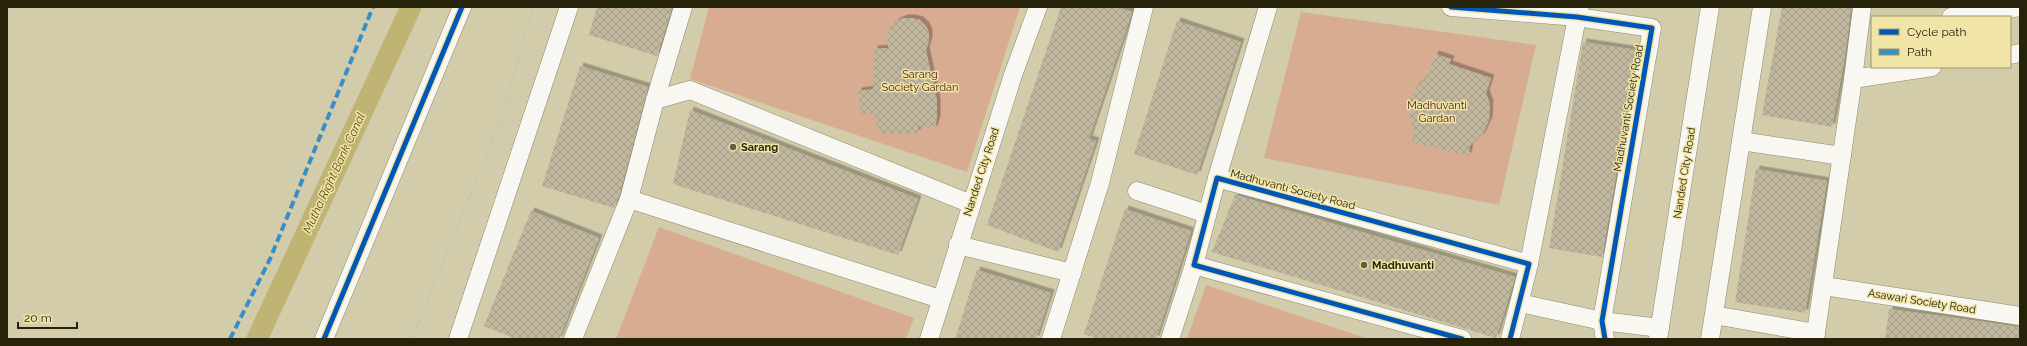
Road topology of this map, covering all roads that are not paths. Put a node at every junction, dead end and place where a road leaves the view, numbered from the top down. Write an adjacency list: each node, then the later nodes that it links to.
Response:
1 (462, 7): 37 (street)
2 (569, 7): 38 (street)
3 (683, 7): 17 (street)
4 (1038, 7): 23 (street, Nanded City Road)
5 (1144, 7): 28 (street)
6 (1268, 7): 20 (street, Madhuvanti Society Road)
7 (1451, 7): 12 (street, Madhuvanti Society Road)
8 (1710, 7): 35 (street, Nanded City Road)
9 (1762, 7): 18 (street)
10 (1862, 7): 14 (street)
11 (2020, 7): 13 (street)
12 (1578, 12): 26 (street); 34 (street, Madhuvanti Society Road)
13 (1958, 16)
14 (1866, 29): 16 (street)
15 (1926, 68): 16 (street)
16 (1853, 80): 19 (street)
17 (655, 100): 22 (street); 23 (street)
18 (1741, 141): 19 (street); 32 (street)
19 (1842, 156): 29 (street)
20 (1216, 178): 24 (street, Madhuvanti Society Road); 26 (street, Madhuvanti Society Road)
21 (1137, 191): 24 (street)
22 (629, 199): 30 (street); 39 (street)
23 (971, 204): 25 (street, Nanded City Road)
24 (1207, 214): 27 (street, Madhuvanti Society Road)
25 (958, 245): 28 (street); 30 (street, Nanded City Road)
26 (1529, 264): 31 (street)
27 (1194, 265): 42 (street, Madhuvanti Society Road); 43 (street)
28 (1072, 273): 41 (street)
29 (1824, 286): 33 (street, Asawari Society Road); 36 (street)
30 (940, 299): 40 (street, Nanded City Road)
31 (1520, 303): 34 (street); 44 (street)
32 (1714, 315): 36 (street); 46 (street)
33 (2020, 316)
34 (1602, 321): 35 (street); 45 (street)
35 (1659, 333)
36 (1815, 336)
37 (324, 339)
38 (458, 339)
39 (573, 339)
40 (929, 339)
41 (1051, 339)
42 (1170, 339)
43 (1462, 339)
44 (1510, 339)
45 (1605, 339)
46 (1710, 339)

